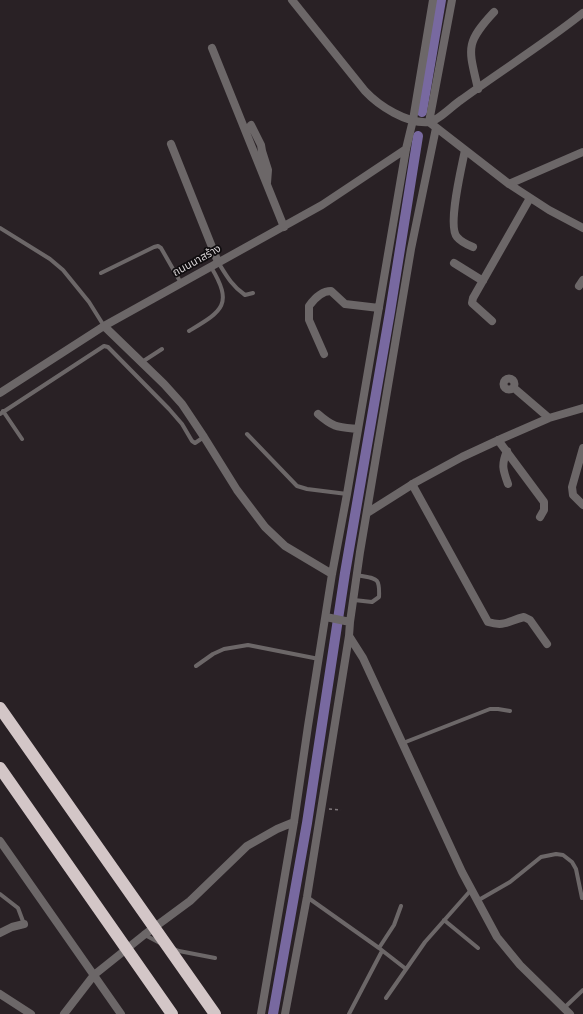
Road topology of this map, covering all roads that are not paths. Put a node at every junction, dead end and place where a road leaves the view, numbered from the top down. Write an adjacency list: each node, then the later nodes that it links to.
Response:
1 (292, 0): 8 (street)
2 (433, 0): 8 (street)
3 (452, 0): 9 (street)
4 (494, 12): 7 (street)
5 (583, 12): 7 (street)
6 (212, 48): 17 (street)
7 (478, 89): 9 (street)
8 (413, 120): 9 (street); 13 (street)
9 (429, 122): 11 (street)
10 (251, 125): 17 (street)
11 (436, 128): 14 (street); 54 (street)
12 (171, 144): 23 (street)
13 (406, 149): 19 (street, ถนนนาสร้าง); 30 (street)
14 (465, 150): 16 (street); 22 (street)
15 (583, 152): 16 (street)
16 (509, 184): 18 (street)
17 (267, 186): 19 (street)
18 (530, 198): 21 (street); 27 (street)
19 (284, 227): 23 (street, ถนนนาสร้าง)
20 (0, 228): 32 (lane)
21 (583, 228)
22 (473, 247)
23 (218, 262): 25 (street, ถนนนาสร้าง); 29 (lane)
24 (454, 263): 27 (street)
25 (210, 266): 28 (street, ถนนนาสร้าง); 33 (lane)
26 (101, 273): 28 (lane)
27 (483, 281): 31 (street)
28 (181, 283): 32 (street, ถนนนาสร้าง)
29 (253, 293)
30 (379, 308): 35 (street); 43 (street)
31 (492, 321)
32 (104, 326): 36 (street); 38 (street, ถนนนาสร้าง)
33 (189, 331)
34 (162, 349): 36 (lane)
35 (324, 354)
36 (142, 362): 45 (street)
37 (514, 388): 42 (street)
38 (0, 393)
39 (583, 408): 42 (street)
40 (1, 412): 45 (lane); 46 (lane)
41 (318, 414): 43 (street)
42 (549, 418): 47 (street)
43 (358, 429): 52 (street)
44 (247, 434): 52 (lane)
45 (204, 437): 56 (street)
46 (22, 439)
47 (498, 440): 49 (street); 50 (street)
48 (583, 448): 53 (street)
49 (507, 451): 51 (street); 55 (street)
50 (412, 484): 54 (street); 62 (street)
51 (508, 484)
52 (347, 494): 56 (street)
53 (583, 505)
54 (367, 514): 57 (street)
55 (540, 518)
56 (332, 574): 59 (street)
57 (358, 575): 58 (street); 58 (lane)
58 (354, 600): 60 (street)
59 (329, 618): 60 (street); 63 (street)
60 (348, 621): 61 (street)
61 (350, 636): 67 (street); 73 (street)
62 (547, 644)
63 (319, 659): 64 (lane); 69 (street)
64 (196, 666)
65 (0, 708): 94 (highway)
66 (510, 711): 67 (lane)
67 (403, 743): 71 (street)
68 (0, 768): 93 (highway)
69 (294, 822): 80 (street); 95 (street)
70 (0, 841): 85 (street)
71 (471, 890): 75 (street); 77 (lane)
72 (0, 894): 78 (lane)
73 (307, 896): 82 (lane); 96 (street)
74 (582, 898): 75 (lane)
75 (477, 902): 89 (street)
76 (401, 906): 82 (lane)
77 (444, 920): 81 (lane); 84 (lane)
78 (24, 924): 79 (street)
79 (0, 933)
80 (144, 935): 83 (lane); 85 (street)
81 (478, 948)
82 (381, 950): 84 (lane); 97 (lane)
83 (214, 958)
84 (406, 969): 88 (lane)
85 (94, 976): 91 (street); 92 (street)
86 (583, 990): 89 (lane)
87 (0, 994): 90 (street)
88 (386, 998)
89 (564, 1008): 98 (street)
90 (31, 1014)
91 (64, 1014)
92 (121, 1014)
93 (172, 1014)
94 (215, 1014)
95 (261, 1014)
96 (286, 1014)
97 (349, 1014)
98 (570, 1014)

